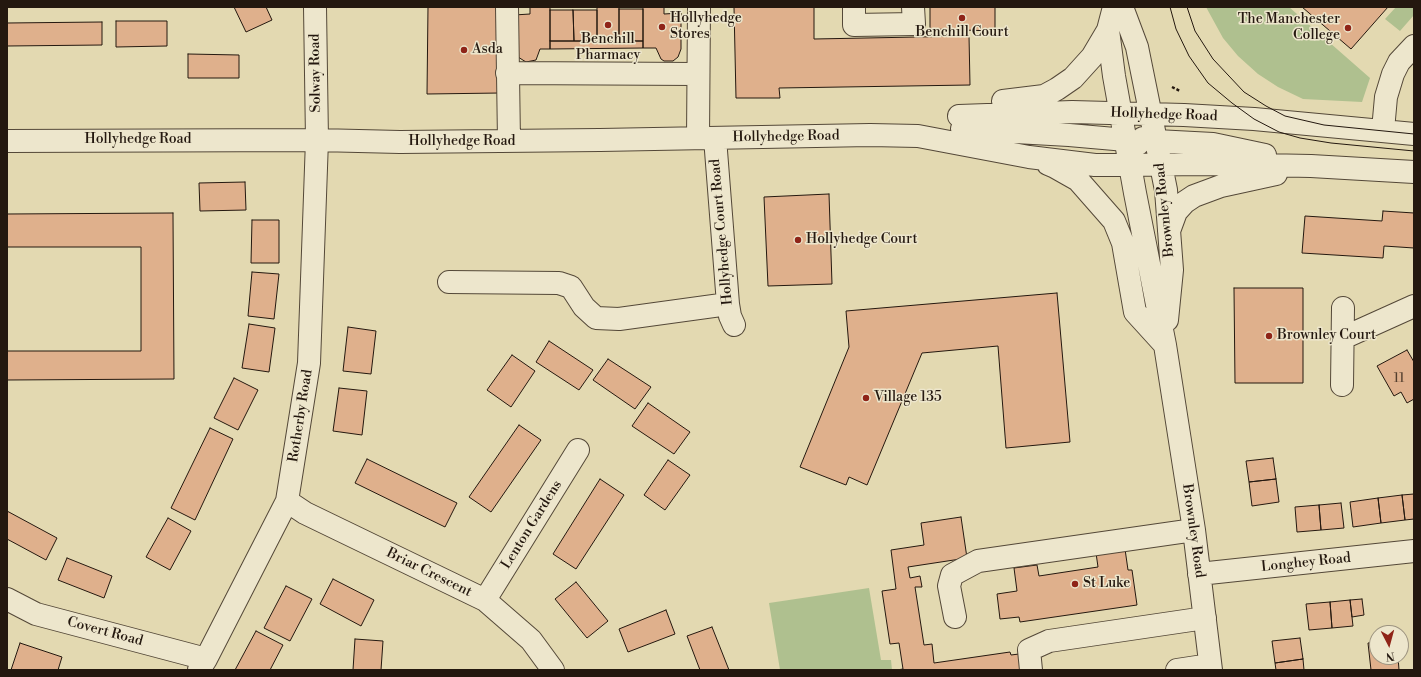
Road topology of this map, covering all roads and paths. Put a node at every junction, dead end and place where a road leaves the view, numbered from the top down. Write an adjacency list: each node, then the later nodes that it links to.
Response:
1 (315, 7): 19 (street, Solway Road)
2 (507, 7): 10 (street)
3 (699, 7): 11 (street, Hollyhedge Court Road)
4 (854, 7): 5 (street)
5 (913, 7)
6 (1114, 7): 8 (street)
7 (1122, 7): 13 (street, Brownley Road)
8 (1108, 30): 12 (street); 14 (street)
9 (1414, 46): 15 (street)
10 (507, 73): 11 (street); 22 (street)
11 (697, 74): 18 (street, Hollyhedge Court Road)
12 (1121, 113): 13 (street, Hollyhedge Road); 14 (street, Hollyhedge Road); 20 (street, Brownley Road); 23 (street)
13 (1151, 114): 15 (street, Hollyhedge Road); 23 (street, Brownley Road)
14 (959, 116): 16 (street, Hollyhedge Road)
15 (1383, 130): 17 (street, Hollyhedge Road)
16 (928, 132): 18 (street, Hollyhedge Road); 20 (street); 24 (street, Hollyhedge Road)
17 (1414, 134)
18 (706, 138): 22 (street, Hollyhedge Road); 31 (street, Hollyhedge Court Road)
19 (317, 140): 21 (street, Hollyhedge Road); 22 (street, Hollyhedge Road); 39 (street, Rotherby Road)
20 (1126, 140): 25 (street, Brownley Road); 26 (street)
21 (7, 141)
22 (509, 141)
23 (1156, 141): 26 (street, Brownley Road); 27 (street)
24 (1028, 157): 25 (street, Hollyhedge Road); 36 (street)
25 (1131, 165): 26 (street, Hollyhedge Road); 36 (street, Brownley Road)
26 (1162, 165): 27 (street, Hollyhedge Road); 29 (street, Brownley Road)
27 (1311, 166): 28 (street, Hollyhedge Road); 29 (street)
28 (1414, 172)
29 (1169, 231): 36 (street, Brownley Road)
30 (449, 282): 31 (street)
31 (728, 304): 34 (street, Hollyhedge Court Road)
32 (1414, 306): 35 (street)
33 (1343, 308): 35 (street)
34 (734, 325)
35 (1343, 338): 37 (street)
36 (1165, 345): 40 (street, Brownley Road)
37 (1342, 385)
38 (578, 450): 44 (street, Lenton Gardens)
39 (287, 501): 44 (street, Briar Crescent); 47 (street, Rotherby Road)
40 (1194, 530): 42 (street, Brownley Road); 45 (street)
41 (1414, 551): 42 (street, Longhey Road)
42 (1199, 574): 46 (street, Brownley Road)
43 (7, 599): 47 (street, Covert Road)
44 (485, 600): 49 (street, Briar Crescent)
45 (955, 617)
46 (1205, 618): 48 (street, Brownley Road); 50 (street)
47 (202, 665)
48 (1210, 668): 51 (street)
49 (553, 670)
50 (1031, 670)
51 (1177, 670)

